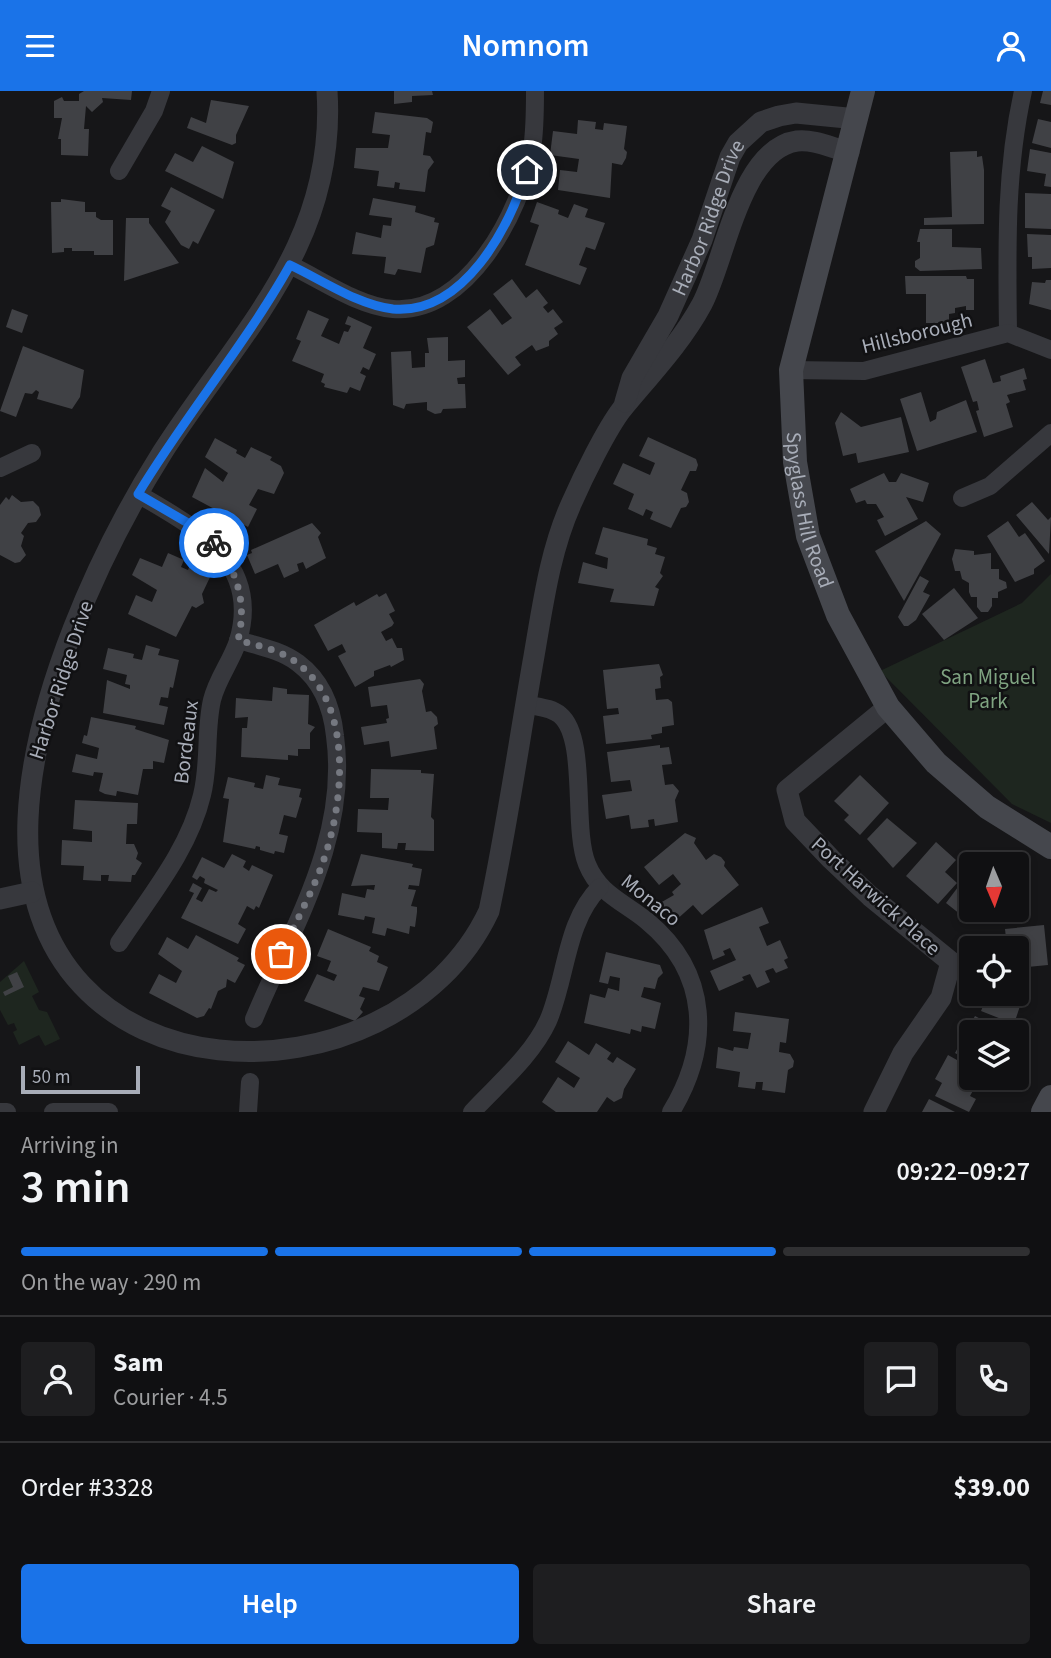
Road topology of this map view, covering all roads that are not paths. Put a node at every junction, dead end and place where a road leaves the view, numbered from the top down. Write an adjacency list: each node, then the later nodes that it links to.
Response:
1 (161, 91): 10 (street)
2 (327, 91): 11 (street, Harbor Ridge Drive)
3 (535, 91): 11 (street)
4 (863, 91): 6 (main road, Spyglass Hill Road)
5 (1023, 91): 12 (street)
6 (857, 119): 7 (street, Harbor Ridge Drive); 8 (main road, Spyglass Hill Road)
7 (734, 151): 9 (street); 15 (street, Harbor Ridge Drive)
8 (849, 152): 9 (street, Harbor Ridge Drive); 14 (main road, Spyglass Hill Road)
9 (758, 168): 15 (street, Harbor Ridge Drive)
10 (120, 171)
11 (290, 265): 19 (street, Harbor Ridge Drive)
12 (1008, 333): 13 (street); 14 (street, Hillsborough)
13 (1051, 350)
14 (791, 370): 23 (main road, Spyglass Hill Road)
15 (623, 408): 22 (street, Harbor Ridge Drive)
16 (1051, 433): 20 (street)
17 (32, 453): 18 (street)
18 (0, 468)
19 (138, 494): 21 (street, Bordeaux); 26 (street, Harbor Ridge Drive)
20 (962, 498)
21 (238, 640): 28 (street, Bordeaux); 30 (street)
22 (525, 704): 25 (street, Monaco); 29 (street, Harbor Ridge Drive)
23 (888, 707): 24 (main road, Spyglass Hill Road); 42 (street, Port Harwick Place)
24 (1051, 847)
25 (600, 887): 40 (street); 41 (street, Monaco)
26 (32, 893): 27 (street); 31 (street, Harbor Ridge Drive)
27 (0, 898)
28 (119, 943)
29 (434, 1007)
30 (254, 1019)
31 (151, 1054)
32 (242, 1081): 33 (street); 39 (street)
33 (272, 1082)
34 (1051, 1097): 43 (main road)
35 (0, 1112): 36 (street)
36 (7, 1112)
37 (53, 1112): 38 (street)
38 (109, 1112)
39 (247, 1112)
40 (472, 1112)
41 (671, 1112)
42 (874, 1112)
43 (1043, 1112)

